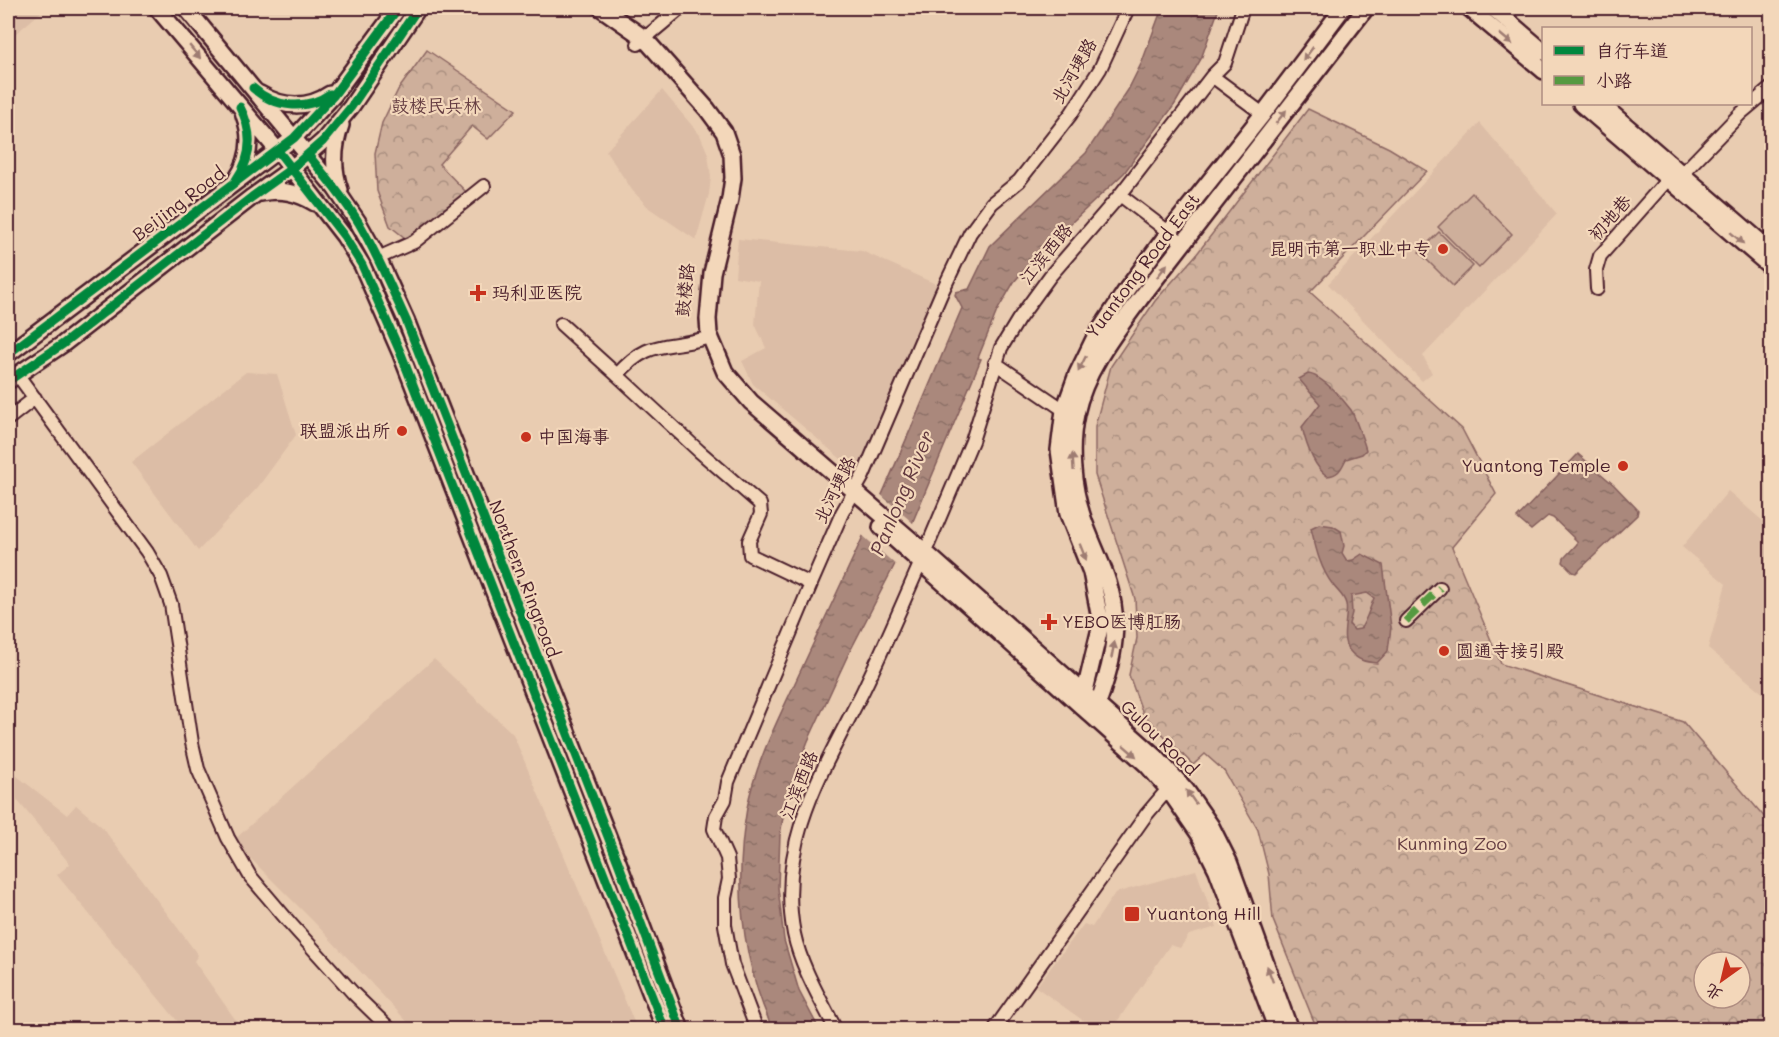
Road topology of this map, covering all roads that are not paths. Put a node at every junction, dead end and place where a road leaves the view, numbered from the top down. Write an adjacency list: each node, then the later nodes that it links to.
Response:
1 (157, 8): 25 (main road, Northern Ringroad, one-way to 25)
2 (186, 8): 19 (main road, Northern Ringroad)
3 (398, 8): 18 (main road, Beijing Road)
4 (418, 8): 26 (main road)
5 (587, 8): 14 (main road, 鼓楼路)
6 (601, 8): 14 (main road, 鼓楼路)
7 (681, 8): 14 (street)
8 (1128, 8): 54 (street, 北河埂路)
9 (1243, 8): 17 (street, 江滨西路)
10 (1343, 8): 27 (main road, Yuantong Road East, one-way to 27)
11 (1366, 8): 40 (main road, Yuantong Road East, one-way to 11)
12 (1469, 8): 16 (main road, one-way to 16)
13 (1493, 8): 15 (main road)
14 (641, 41): 46 (main road, 鼓楼路); 54 (main road, 鼓楼路)
15 (1542, 50)
16 (1542, 69)
17 (1212, 76): 27 (street); 35 (street, 江滨西路)
18 (342, 84): 19 (main road); 28 (main road, Beijing Road)
19 (253, 87): 28 (main road, Northern Ringroad)
20 (1772, 87): 21 (street, 初地巷)
21 (1752, 104)
22 (1582, 105): 32 (main road)
23 (1602, 105): 32 (main road)
24 (1751, 105): 32 (street, 初地巷)
25 (240, 107): 29 (main road, Northern Ringroad); 33 (main road)
26 (351, 107): 30 (main road); 37 (main road)
27 (1263, 114): 39 (main road, Yuantong Road East)
28 (294, 138): 29 (main road, Beijing Road); 30 (main road, Northern Ringroad)
29 (278, 152): 31 (main road, Northern Ringroad); 33 (main road, Beijing Road)
30 (308, 155): 31 (main road); 37 (main road, Northern Ringroad)
31 (291, 169): 36 (main road); 38 (main road, Northern Ringroad)
32 (1675, 176): 41 (main road); 43 (main road, one-way to 43); 44 (street, 初地巷)
33 (233, 184): 47 (main road, Beijing Road)
34 (484, 186): 42 (street)
35 (1120, 195): 39 (street); 48 (street, 江滨西路)
36 (252, 197): 38 (main road); 50 (main road)
37 (348, 206): 42 (main road, Northern Ringroad)
38 (322, 207): 64 (main road, Northern Ringroad)
39 (1169, 232): 40 (street); 52 (main road, Yuantong Road East, one-way to 52)
40 (1183, 243): 61 (main road, Yuantong Road East, one-way to 40)
41 (1772, 252)
42 (378, 258): 65 (main road, Northern Ringroad)
43 (1772, 268)
44 (1597, 289)
45 (561, 324): 49 (street)
46 (703, 339): 49 (street); 54 (main road, 鼓楼路)
47 (8, 354)
48 (995, 363): 52 (street); 56 (street, 江滨西路)
49 (616, 375): 57 (street)
50 (12, 377): 51 (street)
51 (35, 398): 53 (street); 63 (street)
52 (1064, 410): 60 (main road, Yuantong Road East, one-way to 60)
53 (8, 419)
54 (857, 501): 55 (main road, 鼓楼路); 57 (street, 北河埂路)
55 (907, 544): 56 (main road, Gulou Road)
56 (923, 558): 60 (main road, Gulou Road); 61 (main road, Gulou Road); 67 (street, 江滨西路)
57 (811, 584): 66 (street, 北河埂路)
58 (1440, 588): 59 (street)
59 (1407, 621)
60 (1084, 694): 61 (main road, Yuantong Road East)
61 (1092, 709): 62 (main road, Gulou Road, one-way to 62); 70 (main road, Gulou Road, one-way to 61)
62 (1168, 789): 68 (street); 69 (main road, Gulou Road)
63 (391, 1029)
64 (665, 1029)
65 (681, 1029)
66 (757, 1029)
67 (837, 1029)
68 (994, 1029)
69 (1277, 1029)
70 (1290, 1029)

